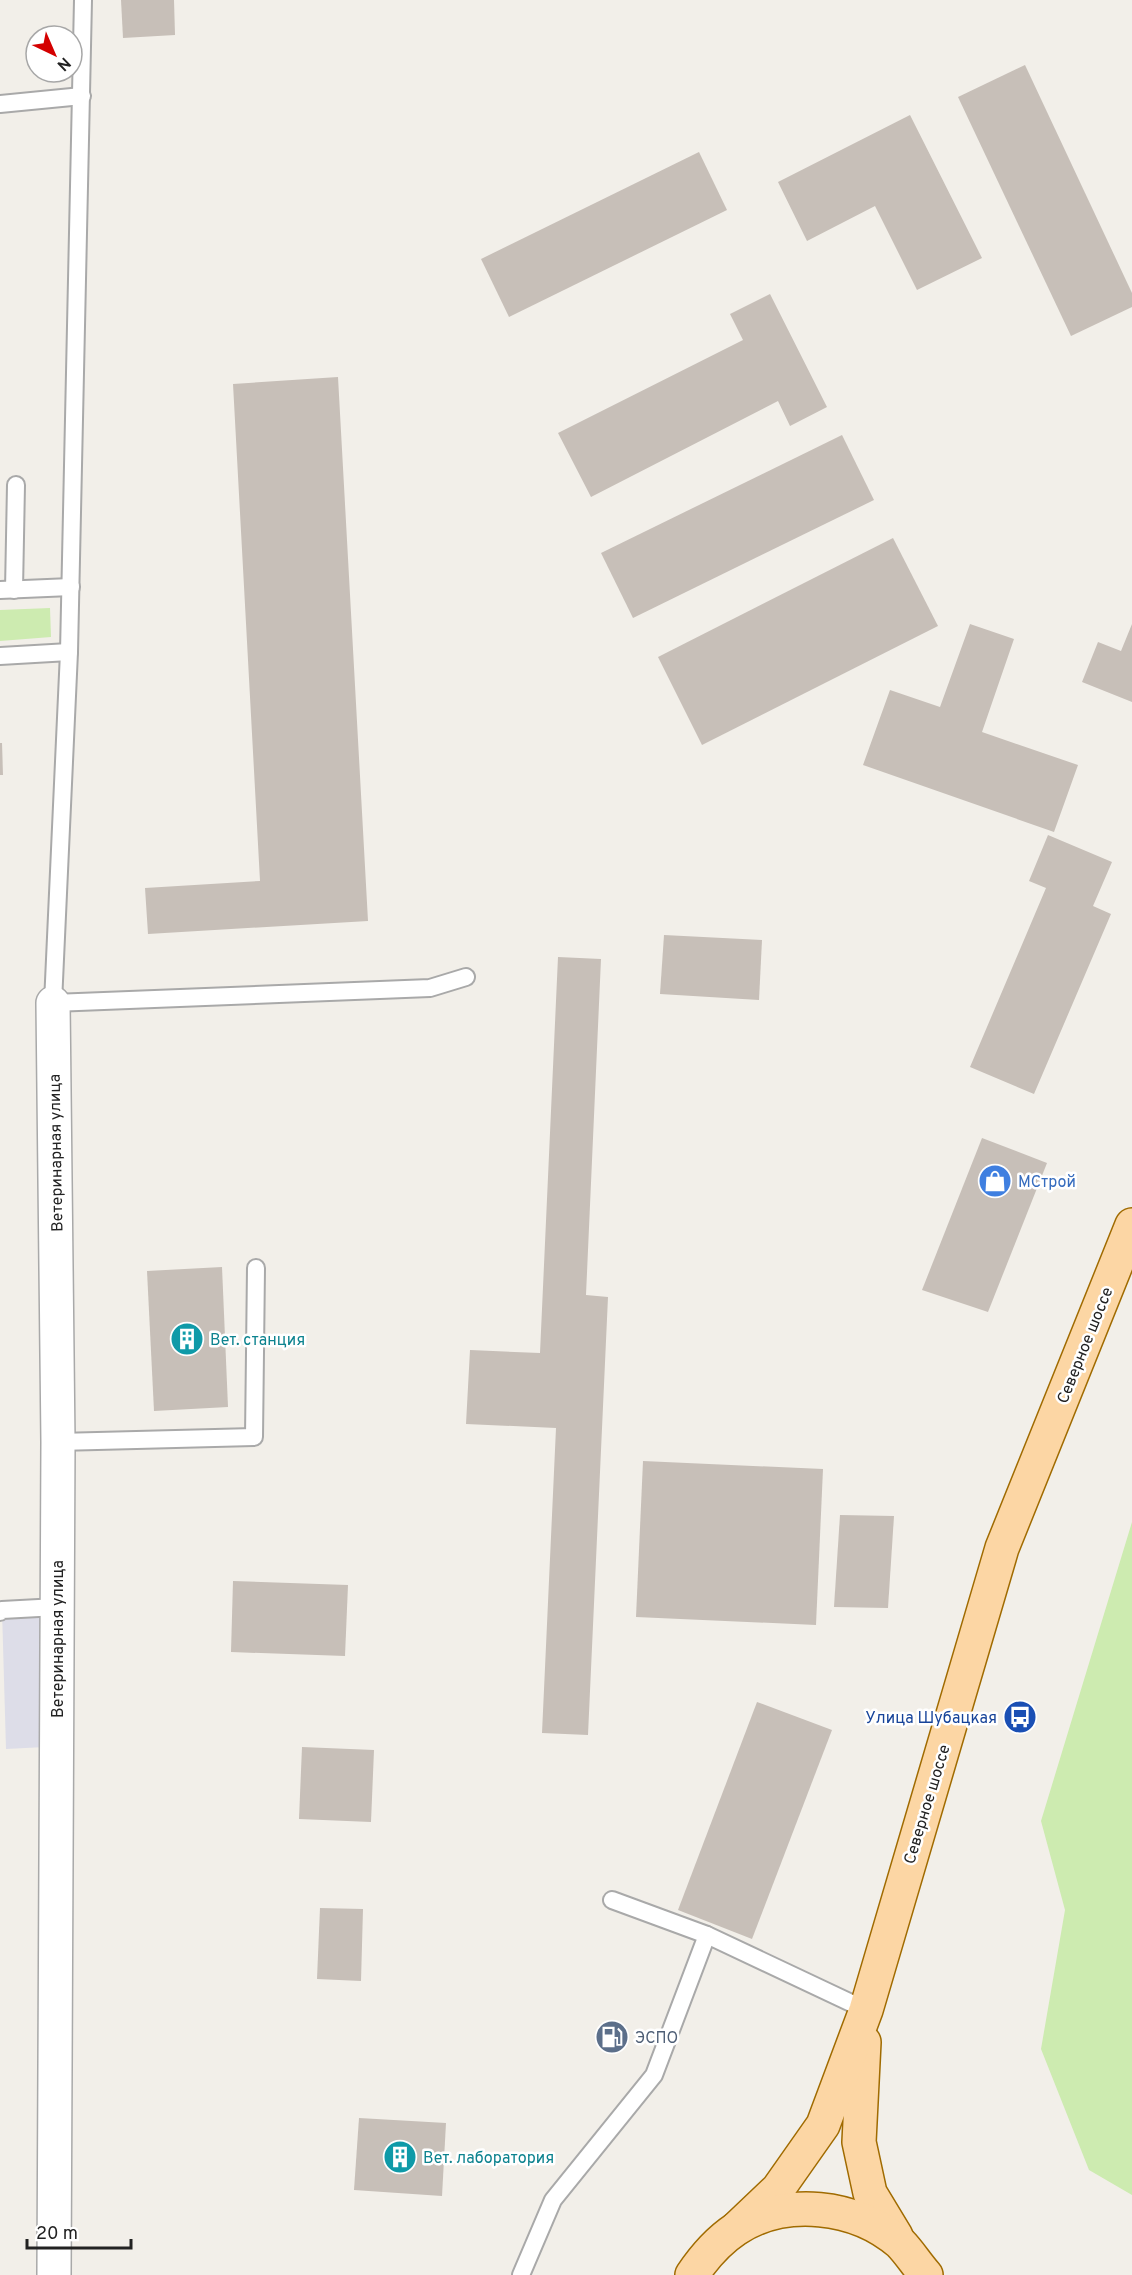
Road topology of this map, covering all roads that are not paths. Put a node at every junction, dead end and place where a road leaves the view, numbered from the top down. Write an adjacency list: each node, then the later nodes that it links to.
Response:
1 (83, 0): 2 (lane)
2 (82, 96): 3 (lane); 5 (lane)
3 (0, 104)
4 (16, 485): 6 (lane)
5 (71, 587): 6 (lane); 7 (lane)
6 (7, 590)
7 (69, 652): 8 (lane); 10 (lane)
8 (0, 656)
9 (466, 977): 10 (lane)
10 (53, 1004): 13 (street, Ветеринарная улица)
11 (1132, 1225): 18 (main road, Северное шоссе)
12 (256, 1268): 13 (lane)
13 (58, 1442): 14 (street, Ветеринарная улица)
14 (57, 1607): 15 (lane); 22 (street, Ветеринарная улица)
15 (0, 1612)
16 (612, 1900): 17 (lane)
17 (707, 1935): 18 (lane); 23 (lane)
18 (866, 2010): 19 (main road, Северное шоссе); 20 (main road)
19 (737, 2228): 20 (main road); 21 (main road)
20 (900, 2243): 25 (main road)
21 (699, 2264): 24 (main road)
22 (54, 2275)
23 (521, 2275)
24 (678, 2275)
25 (926, 2275)

